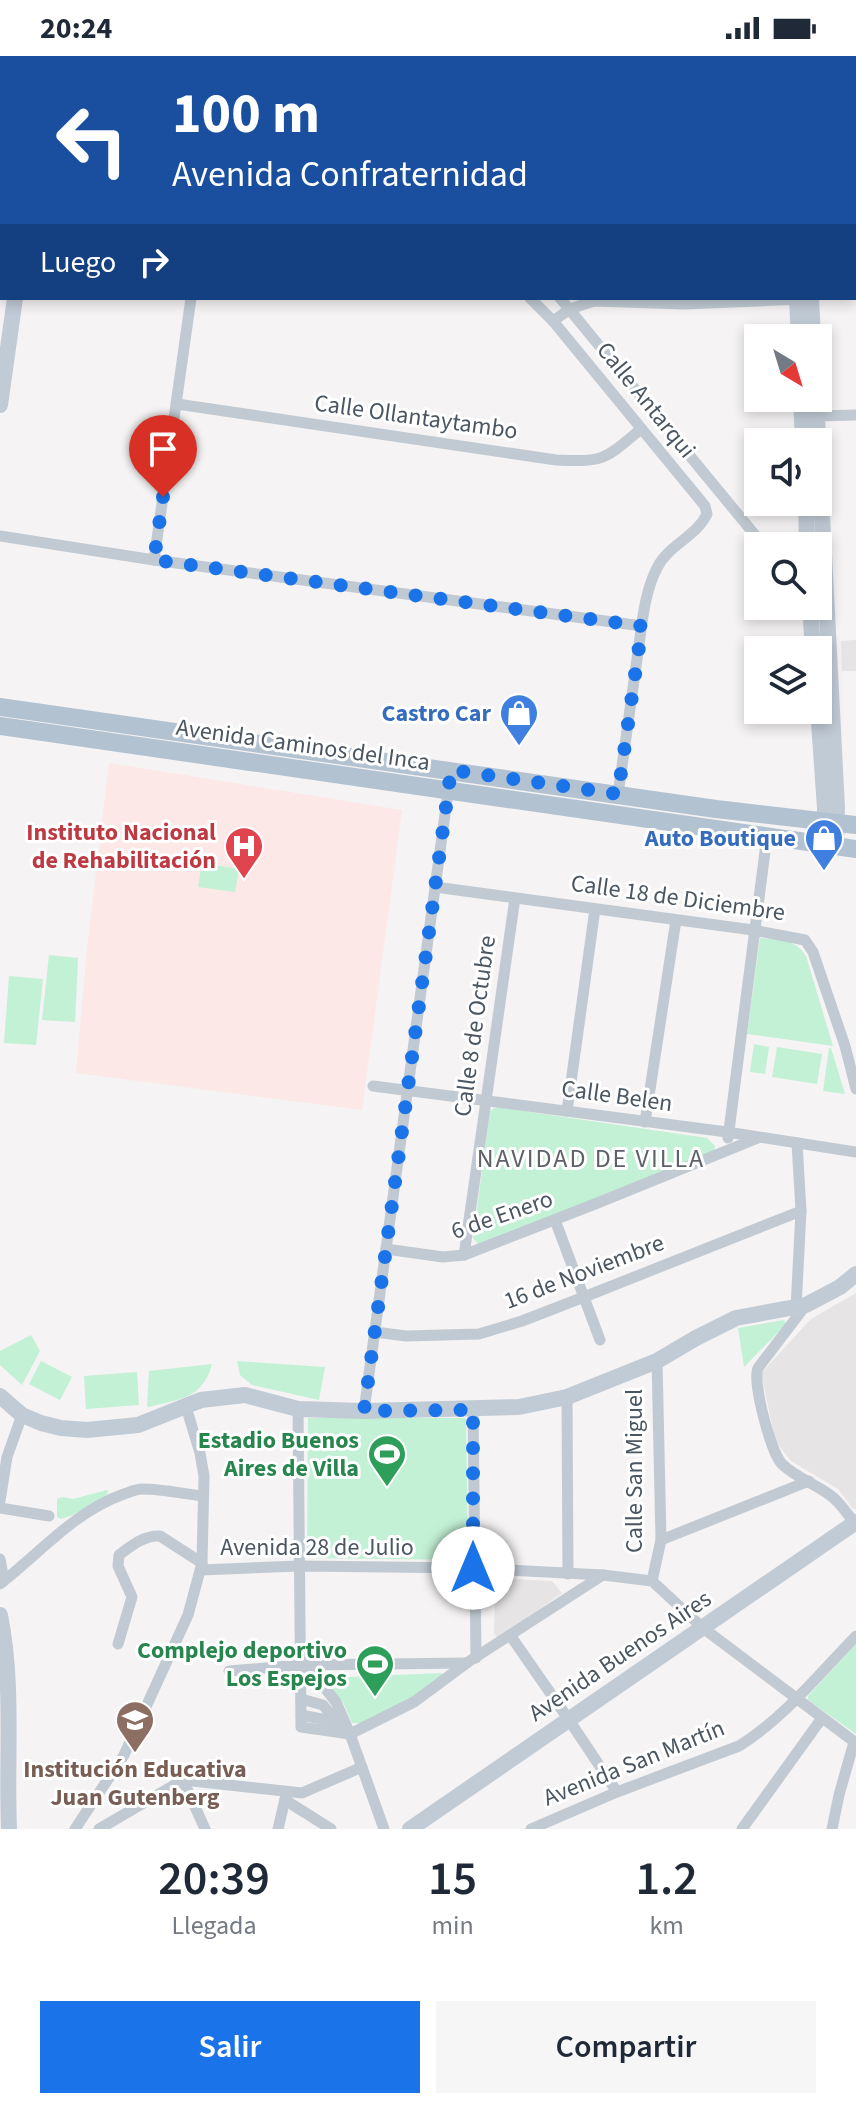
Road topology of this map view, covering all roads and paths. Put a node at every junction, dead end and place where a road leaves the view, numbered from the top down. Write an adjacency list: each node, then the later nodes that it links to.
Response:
1 (5, 300): 14 (street)
2 (15, 300): 15 (street)
3 (191, 300): 16 (street)
4 (532, 300): 11 (street, Calle Antarqui)
5 (562, 300): 10 (street)
6 (643, 300): 7 (street); 10 (street)
7 (759, 300)
8 (797, 300): 12 (street)
9 (811, 300): 13 (street)
10 (570, 309): 11 (street); 22 (street)
11 (553, 321): 21 (street, Calle Antarqui)
12 (798, 324)
13 (812, 324)
14 (0, 331)
15 (2, 379): 17 (street)
16 (177, 404): 21 (street, Calle Ollantaytambo); 24 (street)
17 (0, 405)
18 (817, 412): 20 (street)
19 (856, 415): 20 (street)
20 (817, 416): 32 (street)
21 (641, 429): 25 (street, Calle Antarqui)
22 (753, 532)
23 (0, 536): 24 (street)
24 (154, 560): 25 (street)
25 (642, 626): 31 (street)
26 (0, 707): 29 (main road, Avenida Caminos del Inca)
27 (820, 724): 32 (street)
28 (0, 726): 30 (main road, Avenida Caminos del Inca)
29 (451, 770): 30 (street); 31 (main road, Avenida Caminos del Inca)
30 (448, 790): 34 (main road, Avenida Caminos del Inca); 37 (street)
31 (618, 794): 32 (main road, Avenida Caminos del Inca)
32 (830, 822): 33 (main road, Avenida Caminos del Inca); 35 (street)
33 (856, 825)
34 (767, 836): 35 (main road, Avenida Caminos del Inca); 41 (street)
35 (830, 845): 36 (main road, Avenida Caminos del Inca)
36 (856, 849)
37 (435, 887): 38 (street, Calle 18 de Diciembre); 44 (street)
38 (515, 898): 39 (street, Calle 18 de Diciembre); 45 (street, Calle 8 de Octubre)
39 (595, 909): 40 (street, Calle 18 de Diciembre); 46 (street)
40 (676, 920): 41 (street, Calle 18 de Diciembre); 47 (street)
41 (753, 930): 43 (street, Calle 18 de Diciembre); 48 (street)
42 (373, 1086): 44 (street, Calle Belen)
43 (856, 1089)
44 (407, 1090): 45 (street, Calle Belen); 55 (street)
45 (487, 1100): 46 (street, Calle Belen); 56 (street, Calle 8 de Octubre)
46 (567, 1111): 47 (street, Calle Belen)
47 (645, 1122): 48 (street, Calle Belen)
48 (727, 1132): 49 (street, Calle Belen); 51 (street)
49 (761, 1137): 50 (street, Calle Belen); 51 (street, 6 de Enero)
50 (797, 1143): 52 (street, Calle Belen); 53 (street)
51 (728, 1150): 54 (street, 6 de Enero)
52 (856, 1152)
53 (801, 1211): 58 (street, 16 de Noviembre); 59 (street)
54 (555, 1220): 56 (street, 6 de Enero); 58 (street)
55 (386, 1249): 56 (street, 6 de Enero); 60 (street)
56 (464, 1255)
57 (856, 1274): 59 (street)
58 (584, 1297): 60 (street, 16 de Noviembre); 61 (street)
59 (801, 1306): 62 (street); 70 (street)
60 (375, 1332): 68 (street)
61 (600, 1340)
62 (657, 1361): 64 (street); 76 (street, Calle San Miguel)
63 (0, 1396): 69 (street)
64 (567, 1397): 67 (street); 81 (street)
65 (186, 1407): 66 (street); 69 (street); 71 (street)
66 (298, 1409): 68 (street); 79 (street)
67 (473, 1410): 68 (street); 80 (street)
68 (364, 1411)
69 (22, 1415): 72 (street)
70 (809, 1481): 75 (street); 76 (street)
71 (203, 1496): 78 (street); 84 (street)
72 (0, 1501)
73 (0, 1508): 74 (street)
74 (49, 1516)
75 (856, 1523): 86 (street, Avenida Buenos Aires)
76 (661, 1540): 83 (street, Calle San Miguel)
77 (0, 1559): 84 (street)
78 (202, 1566): 79 (street, Avenida 28 de Julio); 89 (street); 108 (street)
79 (299, 1566): 80 (street, Avenida 28 de Julio); 91 (street)
80 (473, 1568): 81 (street, Avenida 28 de Julio); 90 (street)
81 (568, 1574): 82 (street, Avenida 28 de Julio)
82 (603, 1575): 83 (street, Avenida 28 de Julio); 87 (street)
83 (652, 1581): 86 (street)
84 (2, 1582)
85 (0, 1615): 93 (street)
86 (703, 1628): 95 (street); 97 (street, Avenida Buenos Aires)
87 (510, 1635): 90 (street); 97 (street)
88 (856, 1636): 95 (street, Avenida San Martín)
89 (118, 1644)
90 (472, 1660): 91 (street); 100 (street)
91 (301, 1665): 92 (street); 94 (street); 100 (street)
92 (229, 1671)
93 (4, 1695): 104 (street)
94 (301, 1699): 98 (street); 99 (street)
95 (796, 1699): 96 (street); 105 (street, Avenida San Martín)
96 (822, 1718): 101 (street); 116 (street)
97 (569, 1720): 105 (street); 114 (street, Avenida Buenos Aires)
98 (301, 1721): 99 (street); 100 (street)
99 (337, 1722): 100 (street)
100 (350, 1734): 102 (street)
101 (855, 1742): 117 (street)
102 (362, 1767): 106 (street); 113 (street)
103 (183, 1780): 106 (street); 109 (street); 110 (street)
104 (5, 1788): 107 (street)
105 (617, 1792): 115 (street, Avenida San Martín)
106 (286, 1796): 111 (street); 112 (street)
107 (9, 1829)
108 (75, 1829)
109 (99, 1829)
110 (205, 1829)
111 (278, 1829)
112 (331, 1829)
113 (384, 1829)
114 (410, 1829)
115 (531, 1829)
116 (742, 1829)
117 (832, 1829)

